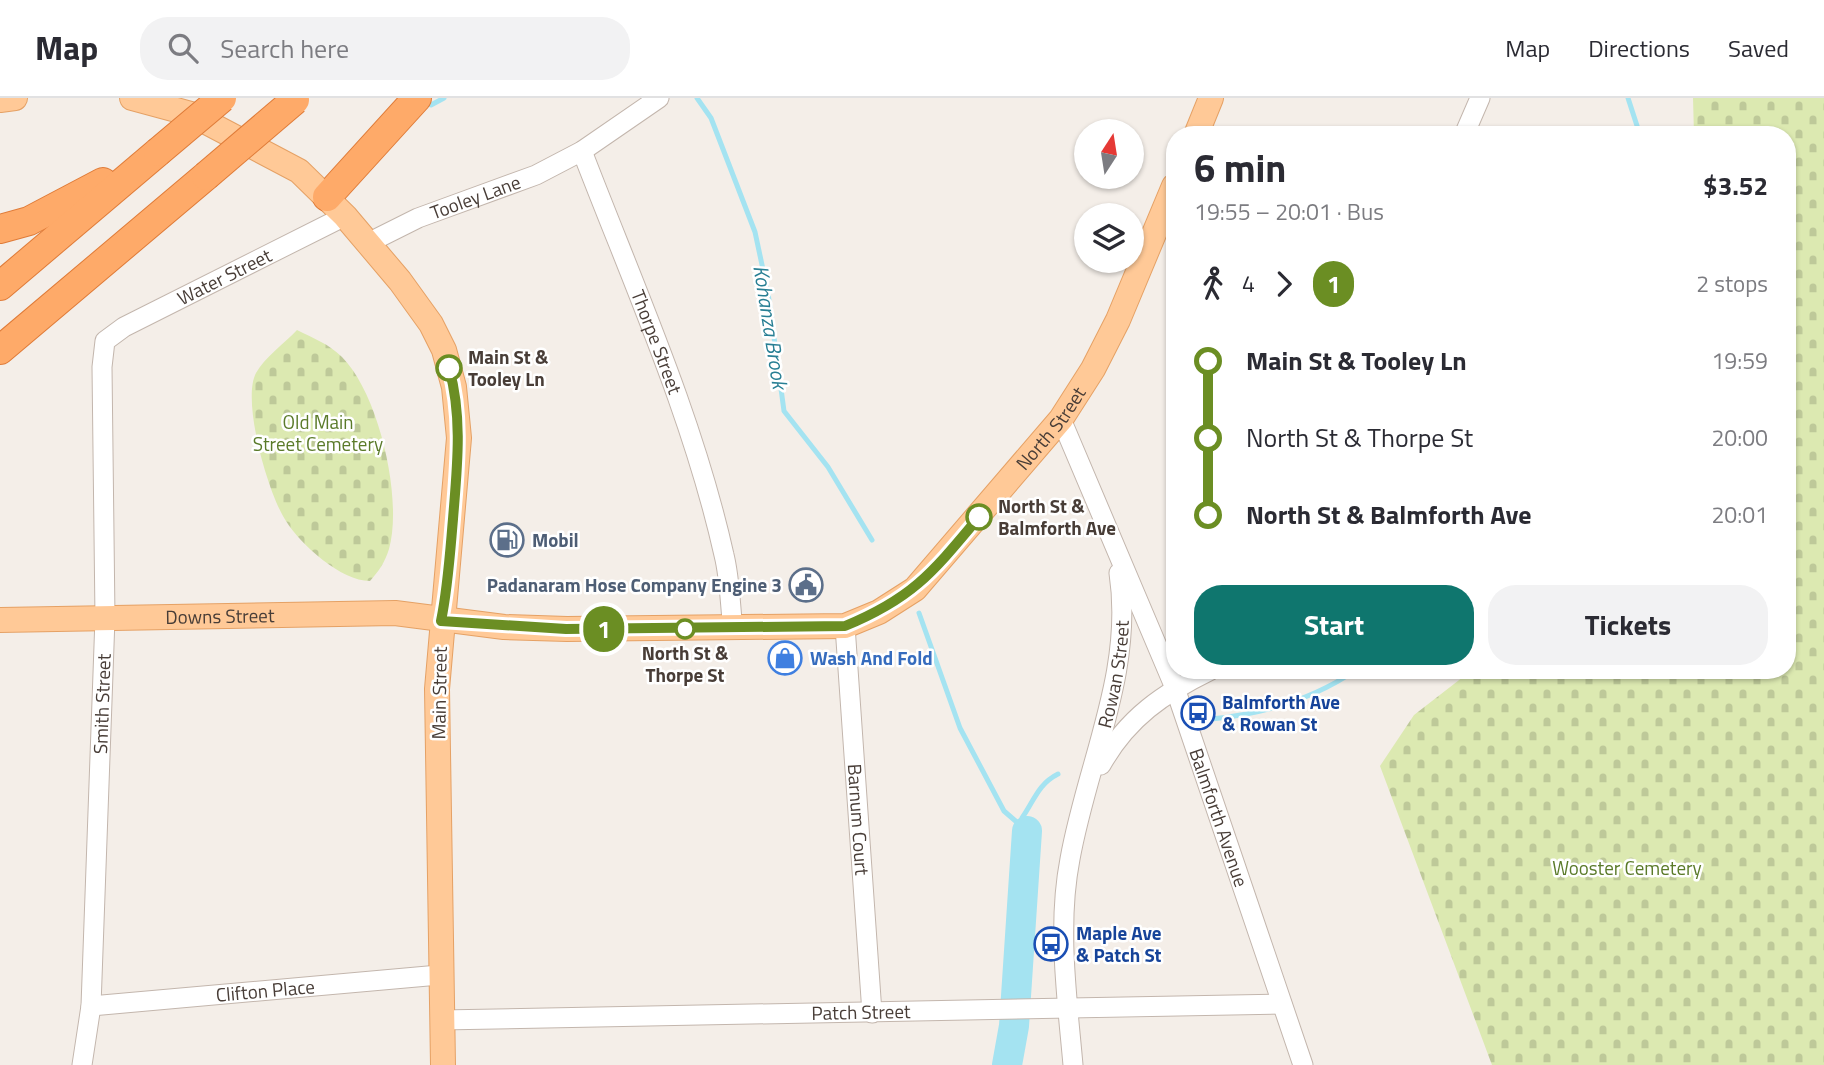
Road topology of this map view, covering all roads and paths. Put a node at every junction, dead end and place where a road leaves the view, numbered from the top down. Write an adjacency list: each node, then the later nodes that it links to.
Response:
1 (15, 98): 9 (main road)
2 (222, 98): 13 (highway, bridge)
3 (417, 98): 15 (highway)
4 (659, 98): 12 (street)
5 (1211, 98): 10 (main road)
6 (1480, 98): 11 (street)
7 (143, 99): 15 (main road, Main Street)
8 (297, 99): 20 (highway, bridge)
9 (0, 100)
10 (1200, 126)
11 (1468, 126)
12 (582, 151): 17 (street, Tooley Lane); 27 (street, Thorpe Street)
13 (158, 152): 16 (highway); 18 (highway)
14 (1166, 205): 21 (main road, North Street)
15 (336, 206): 17 (main road, Main Street); 19 (street, Water Street)
16 (0, 229)
17 (368, 243): 25 (main road, Main Street)
18 (0, 286)
19 (105, 341): 23 (street, Smith Street)
20 (0, 350)
21 (1061, 419): 22 (street, Balmforth Avenue); 26 (main road, North Street)
22 (1115, 550): 28 (street, Balmforth Avenue); 32 (street, Rowan Street)
23 (105, 618): 24 (main road, Downs Street); 25 (main road, Downs Street); 35 (street, Smith Street)
24 (0, 620)
25 (441, 621): 27 (main road, North Street); 33 (main road, Main Street)
26 (845, 626): 27 (main road, North Street); 37 (street, Barnum Court)
27 (733, 629)
28 (1166, 667)
29 (1171, 679): 31 (street, Balmforth Avenue)
30 (1193, 679): 31 (street, Rowan Street)
31 (1175, 688): 32 (street, Rowan Street); 34 (street, Balmforth Avenue)
32 (1084, 797): 36 (street, Rowan Street)
33 (439, 975): 35 (street, Clifton Place); 38 (main road, Main Street)
34 (1282, 1004): 36 (street, Patch Street); 42 (street, Balmforth Avenue)
35 (91, 1006): 39 (street, Smith Street)
36 (1068, 1007): 37 (street, Patch Street); 41 (street, Rowan Street)
37 (872, 1013): 38 (street, Patch Street)
38 (440, 1020): 40 (main road, Main Street)
39 (82, 1065)
40 (443, 1065)
41 (1073, 1065)
42 (1303, 1065)

